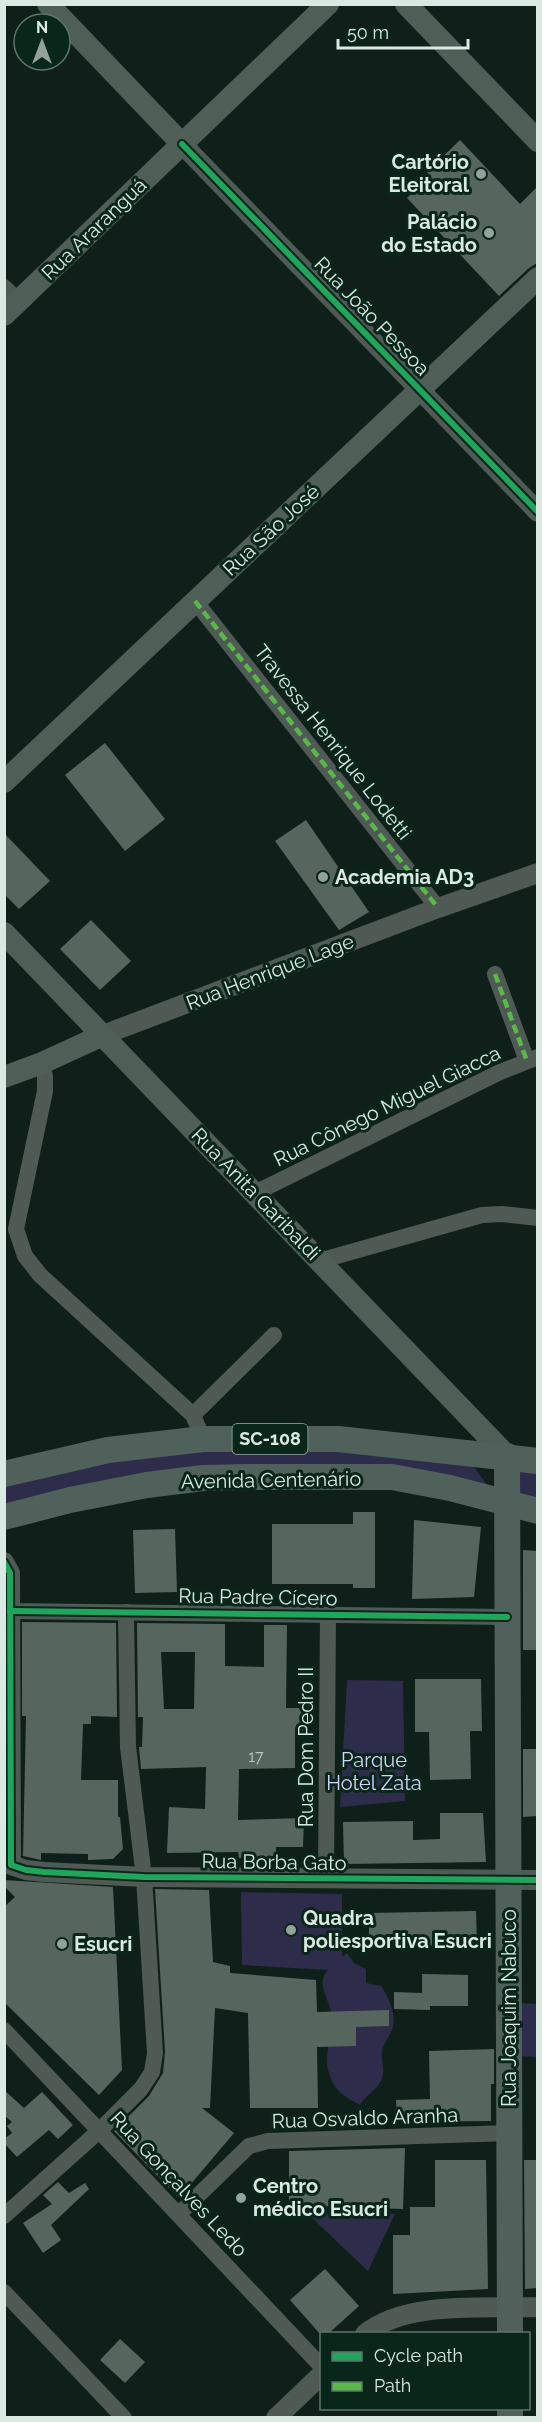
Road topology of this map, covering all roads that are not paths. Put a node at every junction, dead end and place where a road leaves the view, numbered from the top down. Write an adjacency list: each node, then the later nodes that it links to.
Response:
1 (48, 4): 5 (main road, Rua João Pessoa)
2 (328, 4): 5 (main road, Rua Araranguá)
3 (406, 4): 4 (main road)
4 (537, 141)
5 (182, 144): 7 (main road, Rua Araranguá); 8 (street, Rua João Pessoa)
6 (537, 278): 8 (main road, Rua São José)
7 (9, 301)
8 (419, 389): 9 (street, Rua João Pessoa); 10 (main road, Rua São José)
9 (537, 512)
10 (195, 601): 11 (main road, Rua São José); 13 (street, Travessa Henrique Lodetti)
11 (4, 782)
12 (537, 873): 13 (street, Rua Henrique Lage)
13 (438, 908): 16 (street, Rua Henrique Lage)
14 (4, 933): 16 (main road, Rua Anita Garibaldi)
15 (495, 974): 17 (street)
16 (103, 1035): 18 (main road, Rua Henrique Lage); 20 (main road, Rua Anita Garibaldi)
17 (532, 1059): 20 (street, Rua Cônego Miguel Giacca)
18 (42, 1063): 19 (main road, Rua Henrique Lage); 24 (street)
19 (4, 1077)
20 (255, 1193): 22 (main road, Rua Anita Garibaldi)
21 (537, 1218): 22 (street)
22 (319, 1261): 26 (main road, Rua Anita Garibaldi)
23 (274, 1335): 24 (street)
24 (193, 1414): 25 (street)
25 (203, 1439): 26 (main road, Avenida Centenário / SC-108); 28 (main road, Avenida Centenário / SC-108)
26 (507, 1456): 27 (main road, Avenida Centenário / SC-108); 29 (main road, Rua Joaquim Nabuco)
27 (537, 1461)
28 (4, 1474)
29 (506, 1503): 30 (main road, Avenida Centenário); 31 (main road, Avenida Centenário); 36 (main road, Rua Joaquim Nabuco)
30 (537, 1510)
31 (4, 1517)
32 (4, 1562): 33 (street)
33 (10, 1611): 34 (street, Rua Padre Cícero); 37 (street, Rua Borba Gato)
34 (126, 1612): 35 (street, Rua Padre Cícero); 37 (street)
35 (328, 1615): 36 (street, Rua Padre Cícero); 38 (street, Rua Dom Pedro II)
36 (507, 1617): 39 (main road, Rua Joaquim Nabuco)
37 (144, 1877): 38 (street, Rua Borba Gato); 42 (street)
38 (326, 1879): 39 (street, Rua Borba Gato)
39 (508, 1880): 40 (street, Rua Borba Gato); 43 (main road, Rua Joaquim Nabuco)
40 (537, 1880)
41 (4, 2030): 42 (street, Rua Gonçalves Ledo)
42 (99, 2131): 44 (street, Rua Gonçalves Ledo); 45 (street)
43 (509, 2133): 44 (street, Rua Osvaldo Aranha); 48 (main road, Rua Joaquim Nabuco)
44 (179, 2214): 51 (street, Rua Gonçalves Ledo)
45 (4, 2216)
46 (4, 2292): 53 (street)
47 (537, 2307): 48 (street)
48 (510, 2308): 49 (street); 50 (main road, Rua Joaquim Nabuco)
49 (368, 2332)
50 (510, 2332)
51 (320, 2366)
52 (320, 2375): 54 (street)
53 (124, 2418)
54 (276, 2418)

